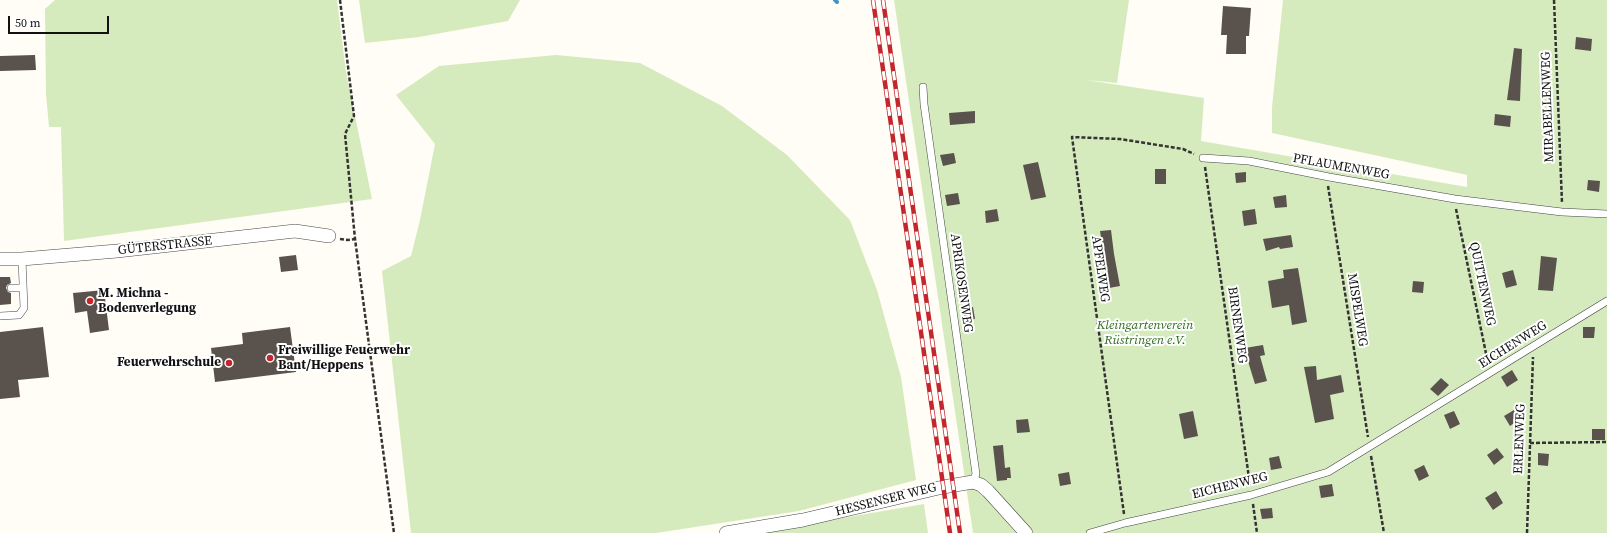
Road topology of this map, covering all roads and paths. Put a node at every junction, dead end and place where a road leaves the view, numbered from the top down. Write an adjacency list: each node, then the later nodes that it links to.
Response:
1 (340, 0): 24 (path)
2 (1554, 0): 7 (path, MIRABELLENWEG)
3 (923, 87): 21 (lane, APRIKOSENWEG)
4 (1203, 158): 5 (lane, PFLAUMENWEG); 22 (path, BIRNENWEG); 23 (path, APFELWEG)
5 (1329, 177): 6 (lane, PFLAUMENWEG); 20 (path, MISPELWEG)
6 (1455, 199): 7 (lane, PFLAUMENWEG); 17 (path, QUITTENWEG)
7 (1562, 212): 8 (lane, PFLAUMENWEG)
8 (1607, 214)
9 (329, 236): 11 (street, GÜTERSTRASSE)
10 (0, 259): 11 (street, GÜTERSTRASSE)
11 (22, 259): 13 (lane)
12 (11, 288): 13 (lane)
13 (23, 288): 15 (lane)
14 (1607, 301): 16 (lane, EICHENWEG)
15 (0, 316)
16 (1533, 347): 17 (lane, EICHENWEG); 19 (path, ERLENWEG)
17 (1491, 374): 20 (lane, EICHENWEG)
18 (1607, 442): 19 (path)
19 (1530, 443): 30 (path, ERLENWEG)
20 (1370, 446): 22 (lane, EICHENWEG); 29 (path)
21 (973, 482): 25 (street, HESSENSER WEG); 26 (street)
22 (1251, 495): 23 (lane, EICHENWEG); 28 (path, BIRNENWEG)
23 (1125, 523): 27 (lane, EICHENWEG)
24 (394, 533)
25 (726, 533)
26 (1026, 533)
27 (1090, 533)
28 (1257, 533)
29 (1384, 533)
30 (1527, 533)

